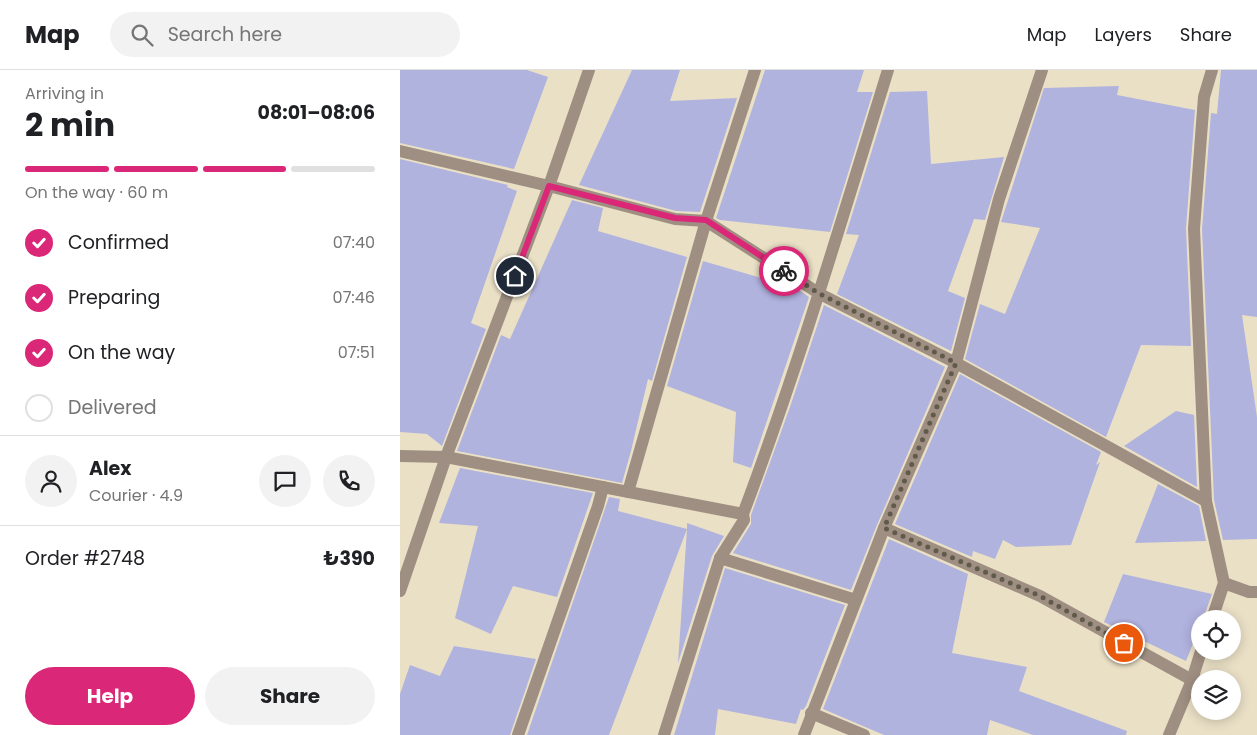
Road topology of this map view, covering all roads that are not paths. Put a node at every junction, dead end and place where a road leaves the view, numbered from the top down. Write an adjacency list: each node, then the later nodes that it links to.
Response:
1 (589, 70): 7 (street)
2 (755, 70): 8 (street)
3 (888, 70): 9 (street)
4 (1042, 70): 10 (street)
5 (1212, 70): 15 (street)
6 (400, 151): 7 (street)
7 (549, 186): 8 (street); 12 (street)
8 (706, 220): 9 (street); 14 (street)
9 (820, 294): 10 (street); 16 (street)
10 (956, 363): 15 (street); 17 (street)
11 (400, 456): 12 (street)
12 (446, 457): 13 (street); 20 (street)
13 (603, 487): 14 (street); 27 (street)
14 (628, 492): 16 (street)
15 (1206, 501): 19 (street)
16 (743, 514): 18 (street)
17 (884, 528): 22 (street); 24 (street)
18 (720, 558): 22 (street); 28 (street)
19 (1224, 584): 21 (street); 23 (street)
20 (400, 591)
21 (1257, 592)
22 (856, 600): 26 (street)
23 (1215, 610)
24 (1191, 679)
25 (1191, 682): 31 (street)
26 (811, 712): 29 (street); 30 (street)
27 (518, 735)
28 (664, 735)
29 (804, 735)
30 (864, 735)
31 (1169, 735)

